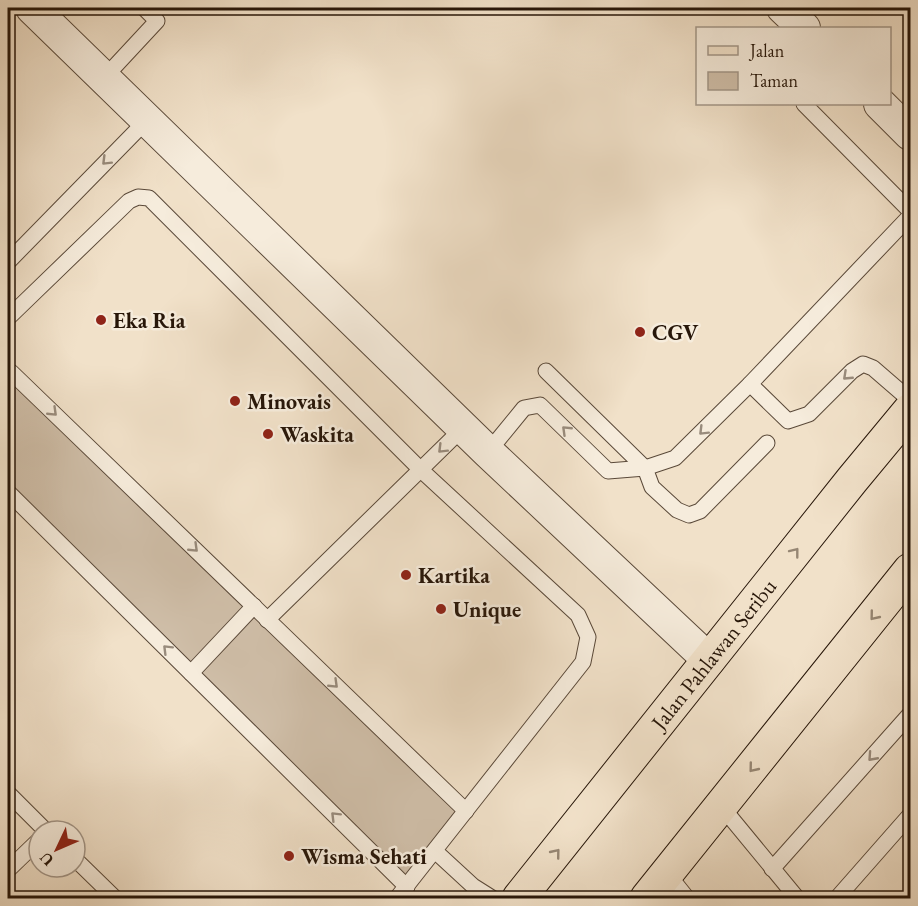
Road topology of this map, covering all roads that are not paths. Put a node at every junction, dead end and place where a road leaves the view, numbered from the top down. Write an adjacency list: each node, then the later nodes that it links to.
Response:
1 (32, 8): 5 (street)
2 (144, 8): 5 (lane)
3 (783, 8): 4 (street)
4 (803, 27)
5 (104, 78): 8 (street)
6 (805, 105): 10 (lane)
7 (881, 105): 9 (street)
8 (147, 120): 12 (lane, one-way to 12); 19 (street)
9 (910, 134)
10 (910, 211)
11 (910, 216): 16 (lane)
12 (8, 262)
13 (8, 318): 23 (lane)
14 (546, 370): 22 (lane)
15 (9, 371): 26 (lane, one-way to 26)
16 (750, 384): 17 (lane, one-way to 16); 22 (lane, one-way to 22)
17 (910, 400)
18 (910, 411): 28 (main road, Jalan Pahlawan Seribu, one-way to 18)
19 (463, 428): 21 (street); 23 (lane, one-way to 23)
20 (767, 443): 22 (lane)
21 (488, 452): 22 (lane, one-way to 21); 28 (street)
22 (645, 468)
23 (421, 470): 27 (lane); 33 (lane)
24 (8, 492): 29 (lane, one-way to 24)
25 (907, 581): 32 (main road, one-way to 32)
26 (254, 606): 27 (lane); 29 (lane)
27 (267, 620): 33 (lane, one-way to 33)
28 (709, 660): 45 (main road, Jalan Pahlawan Seribu, one-way to 28)
29 (191, 673): 42 (lane, one-way to 29)
30 (910, 714): 38 (lane, one-way to 38)
31 (8, 793): 35 (lane)
32 (722, 807): 38 (lane); 41 (main road)
33 (466, 811): 36 (lane)
34 (910, 815): 48 (lane)
35 (34, 819)
36 (435, 851): 42 (lane); 44 (lane)
37 (27, 852): 39 (lane)
38 (772, 869): 47 (lane)
39 (8, 870)
40 (87, 871): 43 (lane)
41 (677, 886): 46 (main road)
42 (402, 893)
43 (115, 898)
44 (492, 898)
45 (519, 898)
46 (646, 898)
47 (797, 898)
48 (837, 898)

